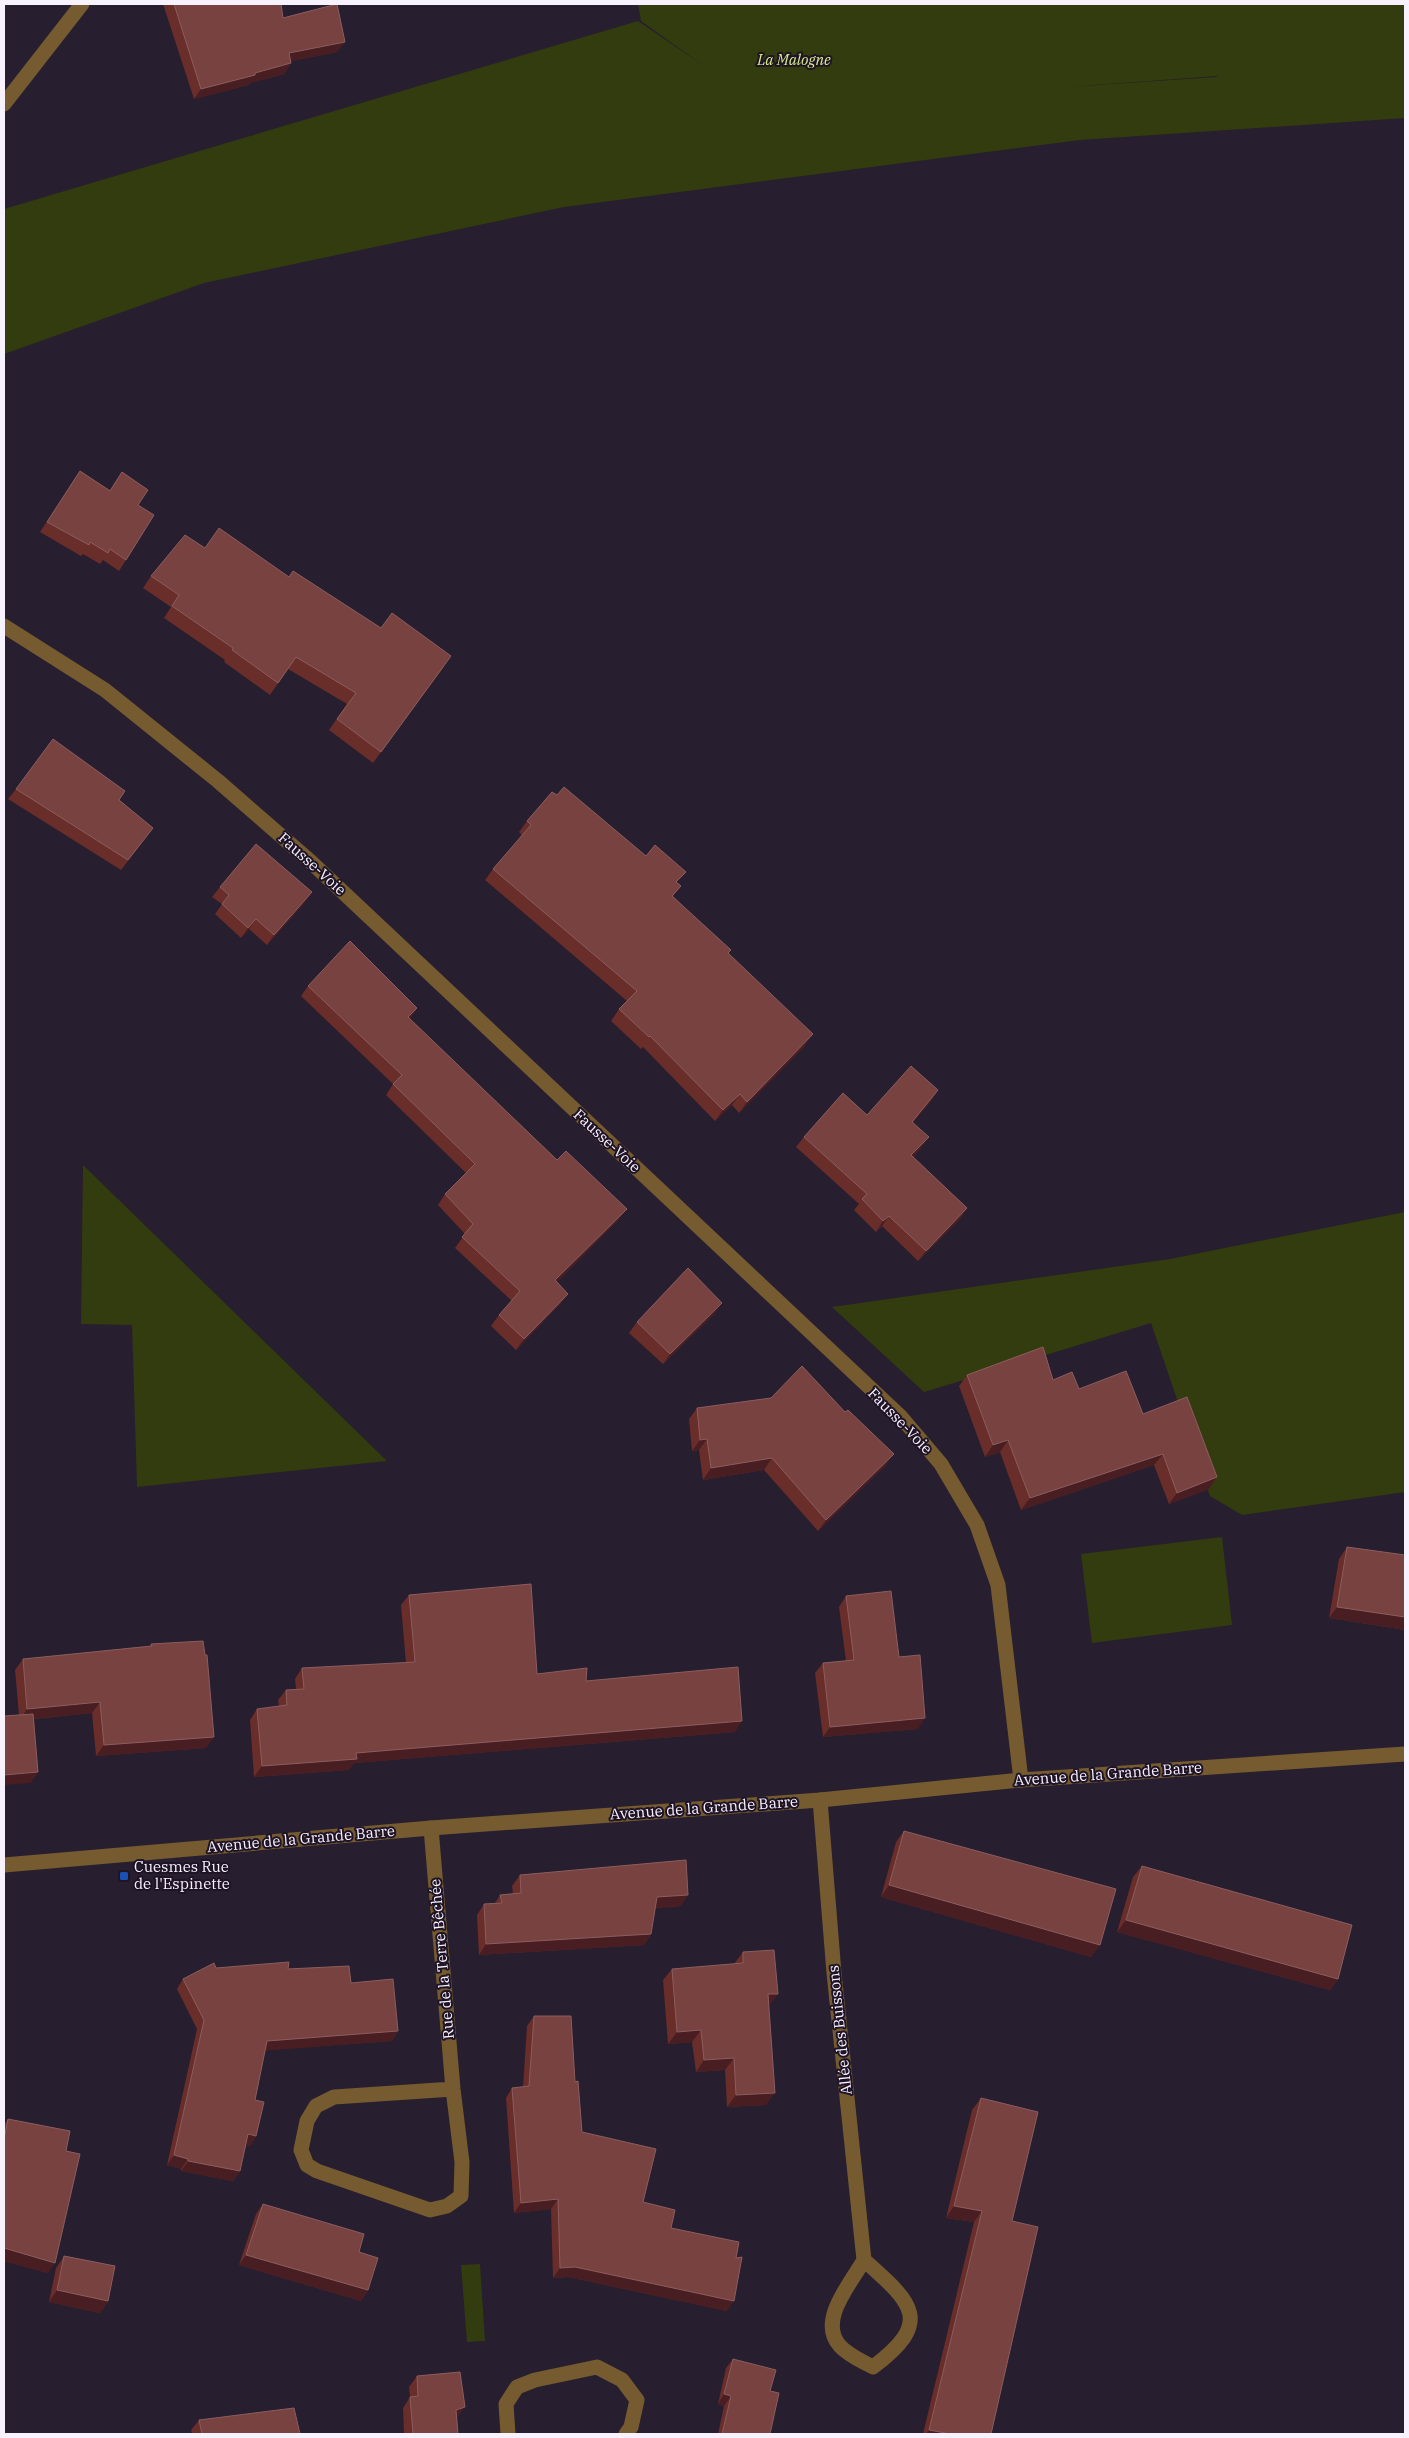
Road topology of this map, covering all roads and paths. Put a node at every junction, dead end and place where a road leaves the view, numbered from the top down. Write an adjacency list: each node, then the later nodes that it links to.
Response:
1 (82, 4): 2 (street)
2 (4, 104)
3 (4, 626): 5 (street, Fausse-Voie)
4 (1405, 1754): 5 (street, Avenue de la Grande Barre)
5 (1021, 1780): 6 (street, Avenue de la Grande Barre)
6 (820, 1800): 7 (street, Avenue de la Grande Barre); 10 (street, Allée des Buissons)
7 (431, 1828): 8 (street, Avenue de la Grande Barre); 9 (street, Rue de la Terre Bêchée)
8 (4, 1865)
9 (453, 2090): 9 (street, Rue de la Terre Bêchée)
10 (864, 2260): 10 (street)
11 (508, 2434): 12 (street)
12 (626, 2434)

